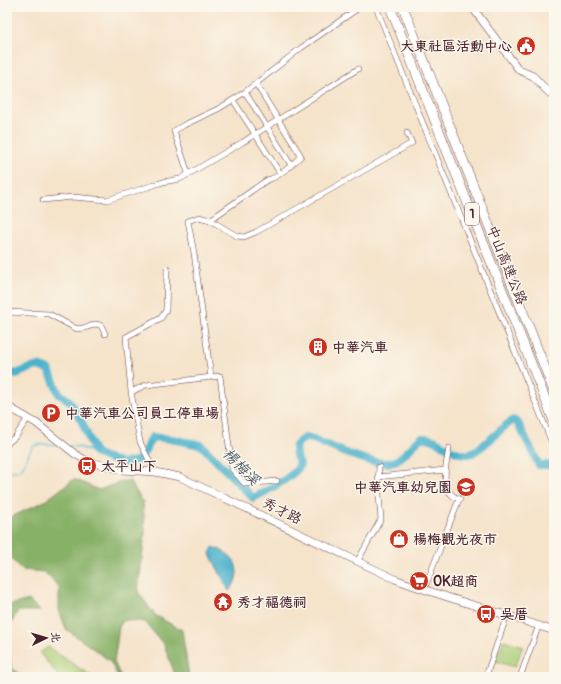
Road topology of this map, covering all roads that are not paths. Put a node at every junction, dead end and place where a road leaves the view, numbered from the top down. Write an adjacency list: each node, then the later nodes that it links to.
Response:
1 (360, 7): 7 (street)
2 (376, 7): 31 (street)
3 (390, 7): 28 (highway, 中山高速公路 / 1)
4 (403, 7): 24 (highway, 中山高速公路 / 1)
5 (472, 7): 9 (main road)
6 (358, 68): 11 (street)
7 (256, 84): 8 (street); 11 (street)
8 (245, 92): 10 (street); 12 (street)
9 (554, 98)
10 (233, 100): 14 (street); 16 (street)
11 (279, 118): 12 (street); 15 (street)
12 (267, 126): 14 (street); 15 (street)
13 (407, 133): 19 (street)
14 (255, 134): 16 (street); 17 (street)
15 (291, 165): 17 (street)
16 (188, 173): 18 (street)
17 (280, 173): 19 (street)
18 (43, 200)
19 (210, 220): 23 (street)
20 (167, 269): 25 (street)
21 (7, 312): 22 (street)
22 (105, 334)
23 (211, 378): 25 (street); 36 (street)
24 (554, 391)
25 (131, 392): 34 (street)
26 (7, 406): 27 (main road, 秀才路)
27 (28, 418): 29 (street); 34 (main road, 秀才路)
28 (554, 421)
29 (7, 444)
30 (449, 448): 33 (street)
31 (554, 448)
32 (378, 467): 35 (street)
33 (445, 470): 35 (street); 38 (street)
34 (155, 472): 37 (main road, 秀才路)
35 (378, 477): 37 (street)
36 (277, 480)
37 (357, 562): 38 (main road, 秀才路)
38 (424, 590): 39 (main road, 秀才路)
39 (507, 615): 40 (main road, 秀才路); 42 (street)
40 (539, 625): 41 (main road, 秀才路); 43 (street)
41 (554, 631)
42 (487, 673)
43 (520, 677)

